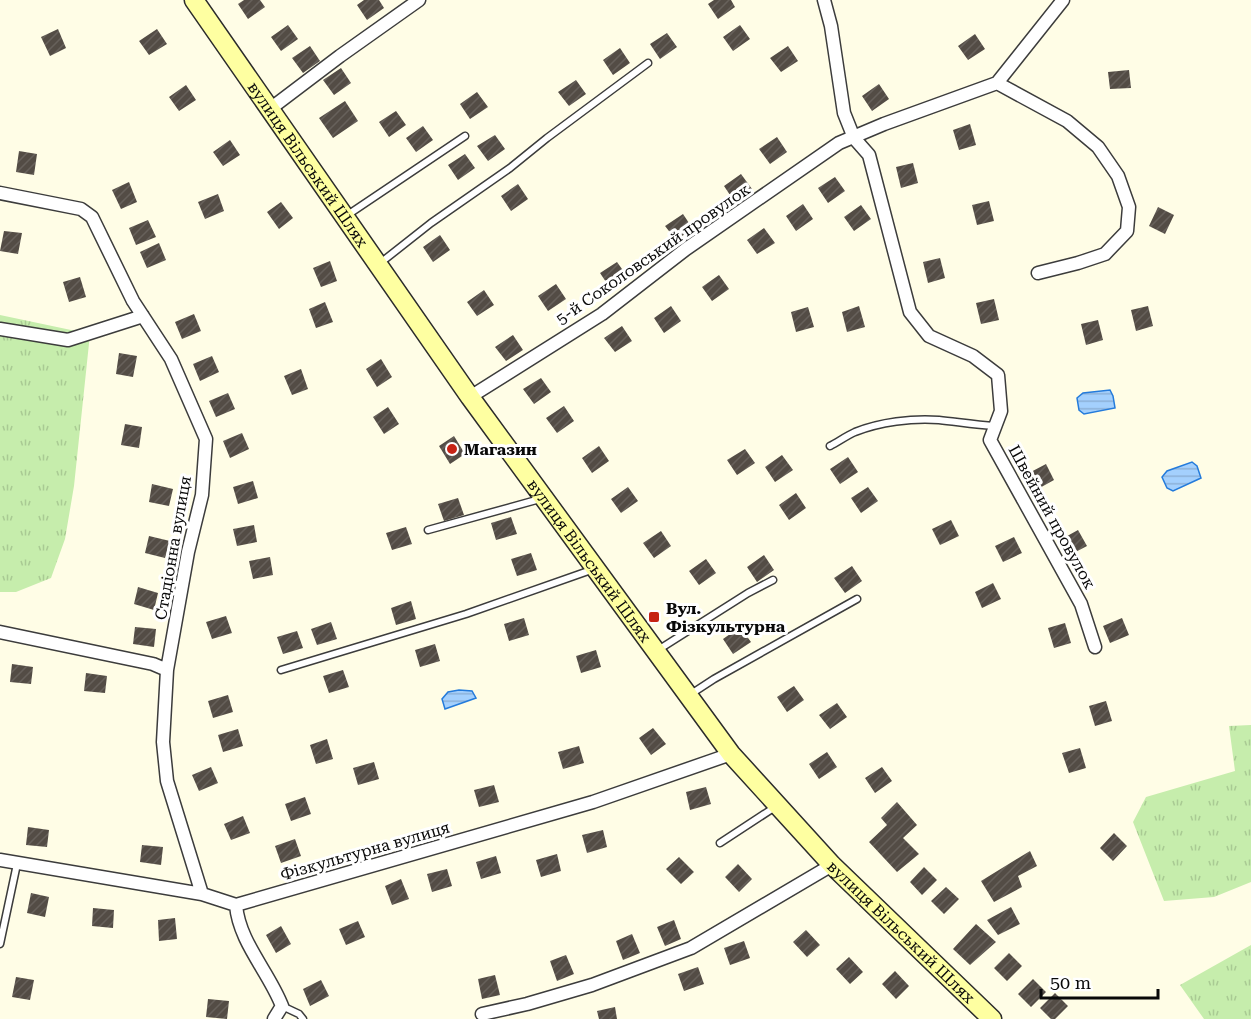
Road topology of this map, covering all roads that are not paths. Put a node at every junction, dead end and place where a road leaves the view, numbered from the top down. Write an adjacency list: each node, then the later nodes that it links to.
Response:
1 (194, 0): 7 (street, вулиця Вільський Шлях)
2 (419, 0): 7 (street)
3 (824, 0): 9 (street)
4 (1063, 0): 6 (street)
5 (648, 63): 12 (lane)
6 (997, 83): 9 (street, 5-й Соколовський провулок); 13 (street)
7 (270, 110): 11 (street, вулиця Вільський Шлях)
8 (465, 136): 11 (lane)
9 (854, 138): 16 (street, 5-й Соколовський провулок); 17 (street, Швейний провулок)
10 (0, 193): 14 (street, Стадіонна вулиця)
11 (344, 217): 12 (street, вулиця Вільський Шлях)
12 (378, 265): 16 (street, вулиця Вільський Шлях)
13 (1038, 273)
14 (143, 316): 15 (street); 27 (street, Стадіонна вулиця)
15 (0, 329)
16 (470, 398): 19 (street, вулиця Вільський Шлях)
17 (996, 426): 18 (lane); 25 (street, Швейний провулок)
18 (830, 446)
19 (543, 498): 20 (lane); 21 (street, вулиця Вільський Шлях)
20 (428, 530)
21 (595, 569): 26 (street, вулиця Вільський Шлях); 28 (lane)
22 (773, 580): 26 (lane)
23 (857, 599): 29 (lane)
24 (0, 632): 27 (street)
25 (1095, 647)
26 (656, 652): 29 (street, вулиця Вільський Шлях)
27 (167, 670): 36 (street, Стадіонна вулиця)
28 (281, 670)
29 (688, 696): 30 (street, вулиця Вільський Шлях)
30 (731, 754): 31 (street, вулиця Вільський Шлях); 37 (street, Фізкультурна вулиця)
31 (777, 806): 32 (lane); 35 (street, вулиця Вільський Шлях)
32 (720, 843)
33 (0, 860): 34 (street)
34 (17, 864): 36 (street); 38 (lane)
35 (832, 865): 40 (street); 43 (street, вулиця Вільський Шлях)
36 (202, 894): 37 (street)
37 (236, 905): 39 (street)
38 (0, 944)
39 (282, 1006): 41 (street); 42 (lane)
40 (482, 1014)
41 (274, 1019)
42 (303, 1019)
43 (992, 1019)

